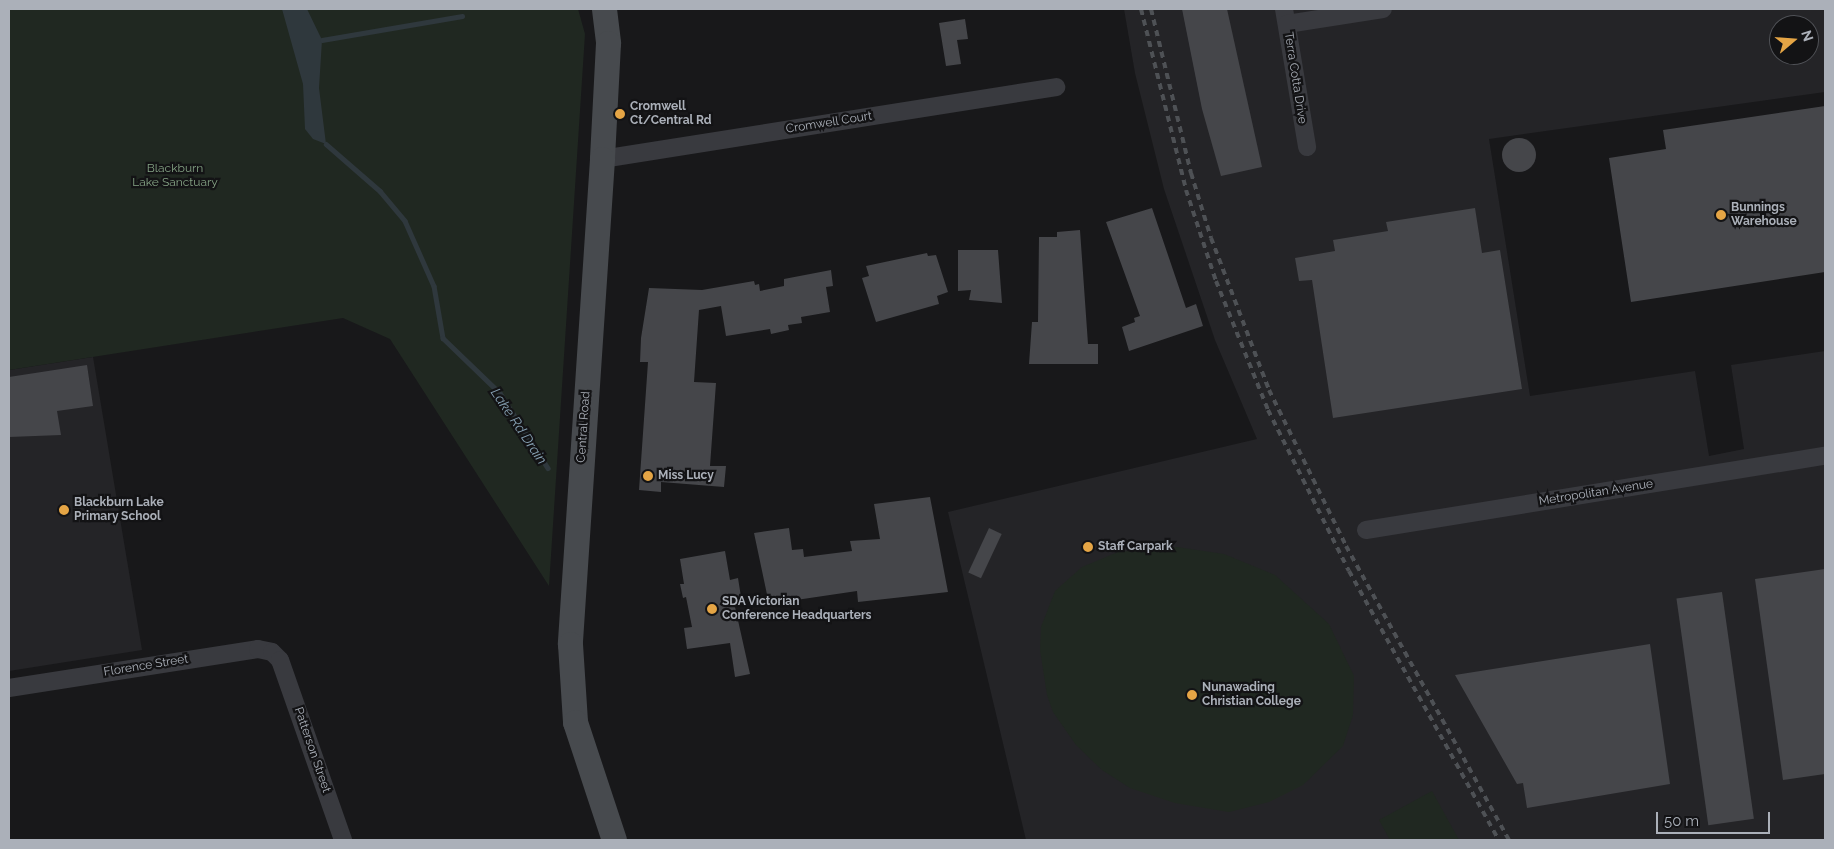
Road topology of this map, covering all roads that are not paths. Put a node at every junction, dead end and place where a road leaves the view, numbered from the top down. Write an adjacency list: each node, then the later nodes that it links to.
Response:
1 (604, 9): 6 (street, Central Road)
2 (1383, 9): 3 (street)
3 (1285, 17): 5 (street, Terra Cotta Drive)
4 (1056, 87): 6 (street, Cromwell Court)
5 (1307, 147)
6 (602, 159): 12 (street, Central Road)
7 (1825, 456): 8 (street, Metropolitan Avenue)
8 (1366, 530)
9 (280, 660): 10 (street, Florence Street); 11 (street, Patterson Street)
10 (9, 688)
11 (343, 840)
12 (614, 840)

